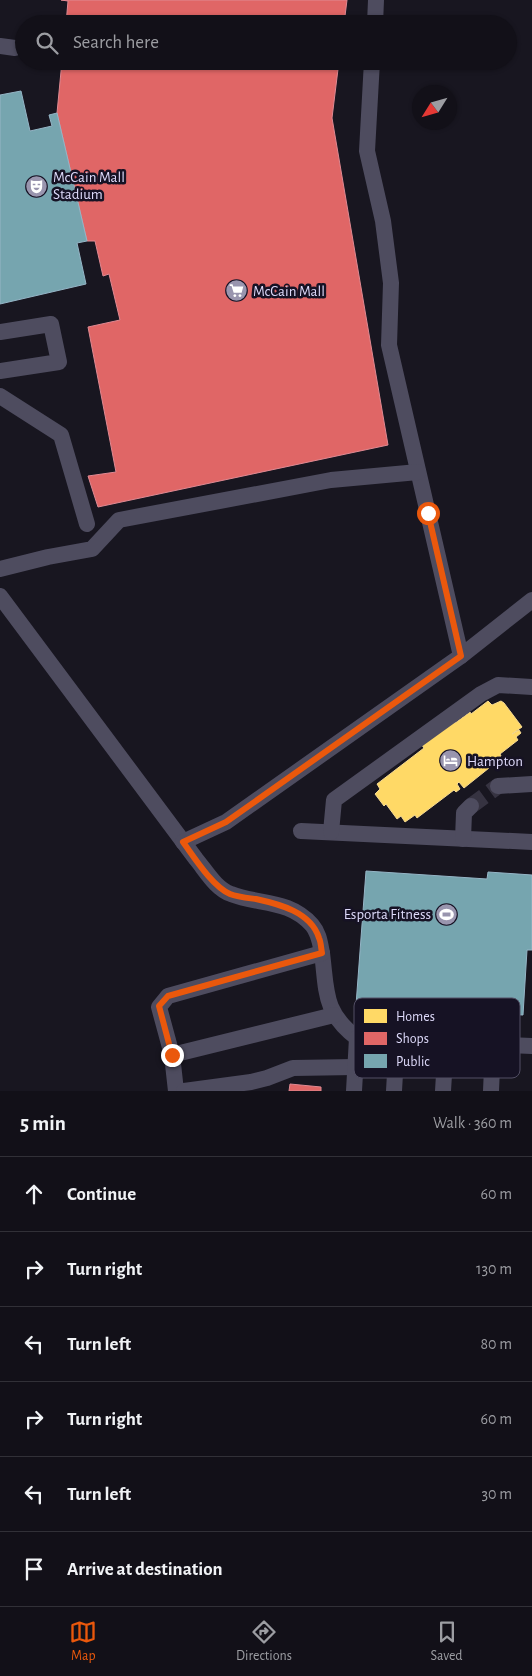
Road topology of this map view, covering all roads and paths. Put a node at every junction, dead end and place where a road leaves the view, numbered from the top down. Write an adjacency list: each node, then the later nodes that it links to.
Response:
1 (376, 0): 2 (lane)
2 (375, 15)
3 (372, 70): 7 (lane)
4 (0, 332): 5 (lane)
5 (0, 371)
6 (0, 396): 8 (lane)
7 (418, 472): 9 (lane); 12 (lane)
8 (87, 524)
9 (0, 569)
10 (0, 596): 20 (lane)
11 (532, 600): 12 (lane)
12 (461, 656): 20 (lane)
13 (532, 687): 18 (lane)
14 (532, 784): 15 (lane)
15 (498, 786)
16 (471, 806): 19 (lane)
17 (301, 831): 18 (lane)
18 (331, 832): 19 (lane)
19 (463, 840): 21 (lane)
20 (183, 842): 22 (lane)
21 (532, 842)
22 (322, 953): 23 (lane); 25 (lane)
23 (334, 1015): 24 (lane); 25 (lane)
24 (354, 1036)
25 (172, 1055): 31 (lane)
26 (354, 1067): 32 (lane)
27 (355, 1078): 33 (lane)
28 (395, 1078): 34 (lane)
29 (444, 1078): 35 (lane)
30 (492, 1078): 36 (lane)
31 (176, 1091)
32 (184, 1091)
33 (354, 1091)
34 (394, 1091)
35 (443, 1091)
36 (491, 1091)

